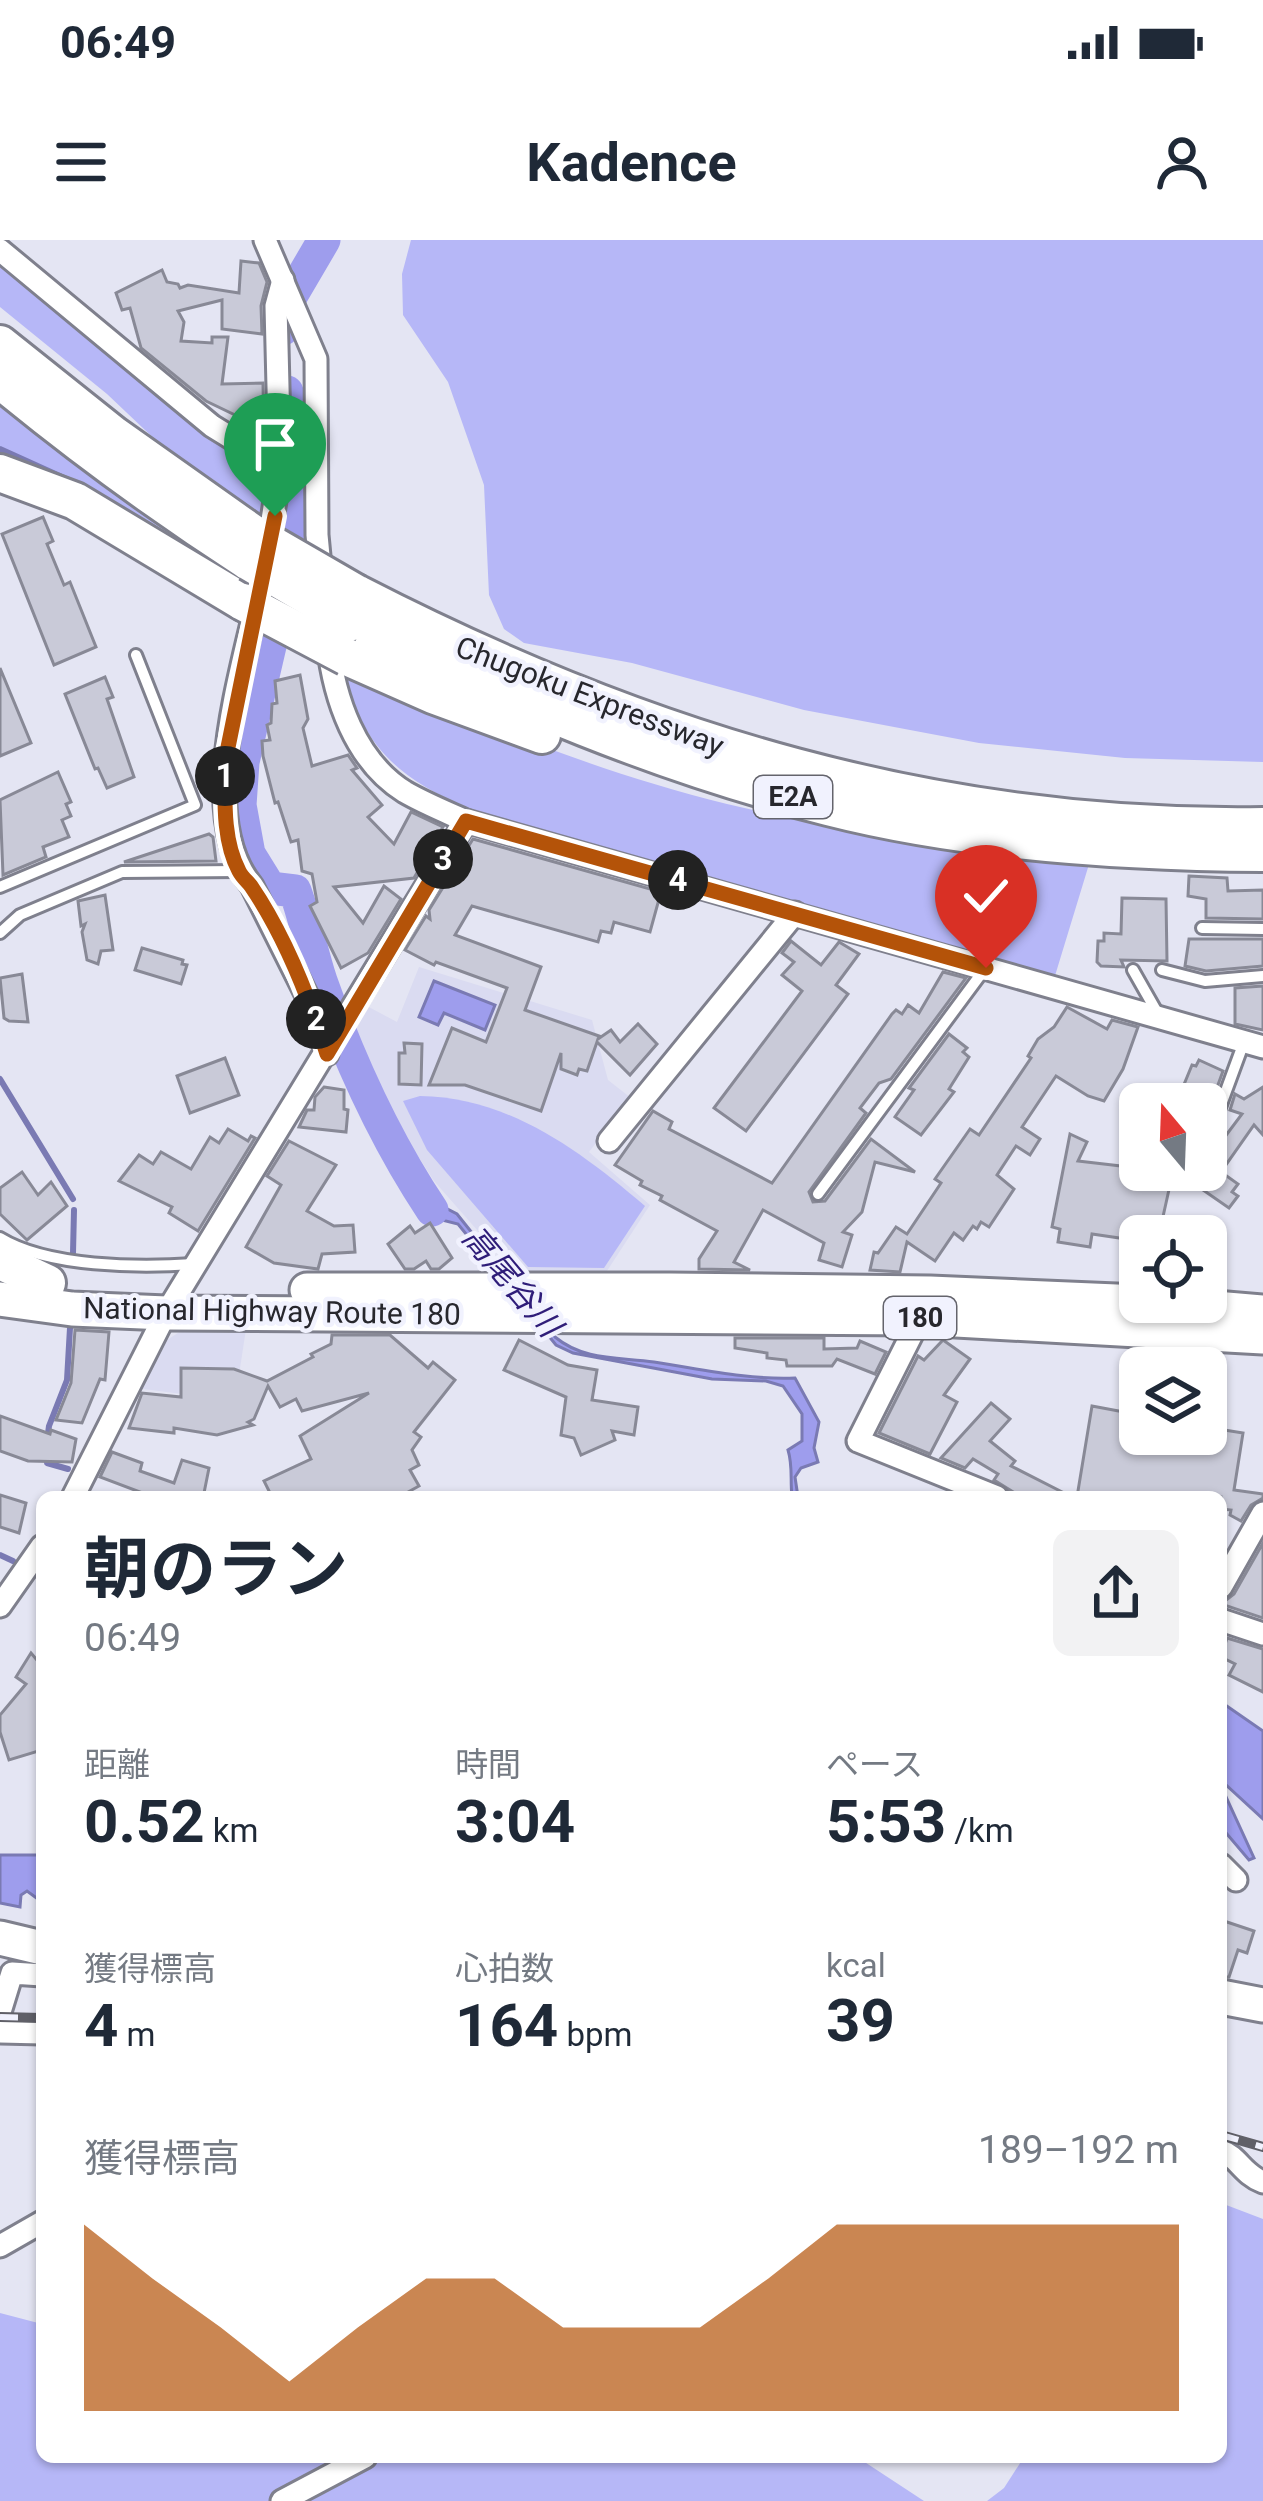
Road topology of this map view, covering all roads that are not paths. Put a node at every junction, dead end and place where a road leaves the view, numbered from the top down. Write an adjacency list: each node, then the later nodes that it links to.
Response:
1 (265, 240): 3 (street)
2 (0, 250): 6 (street)
3 (283, 279): 6 (street); 11 (street)
4 (0, 344): 8 (highway, Chugoku Expressway / E2A)
5 (0, 380): 8 (highway, Chugoku Expressway / E2A)
6 (280, 468): 14 (street)
7 (0, 473): 9 (highway, bridge)
8 (252, 548): 9 (highway, Chugoku Expressway / E2A, bridge)
9 (352, 624): 12 (highway, Chugoku Expressway / E2A); 13 (highway, Chugoku Expressway / E2A)
10 (136, 655): 15 (lane)
11 (466, 821): 16 (street); 26 (street)
12 (1263, 826)
13 (1263, 853)
14 (239, 871): 19 (lane); 26 (street)
15 (0, 887)
16 (795, 913): 20 (street); 28 (street)
17 (1202, 928): 18 (lane)
18 (1263, 929)
19 (0, 933)
20 (986, 968): 24 (street); 29 (lane)
21 (1132, 970): 24 (lane)
22 (1162, 970): 23 (lane)
23 (1263, 976)
24 (1160, 1017): 25 (street)
25 (1254, 1044): 27 (lane)
26 (330, 1048): 34 (street)
27 (1227, 1100)
28 (609, 1142)
29 (818, 1194)
30 (0, 1238): 34 (lane)
31 (0, 1261): 33 (highway)
32 (0, 1278): 33 (main road, National Highway Route 180 / 180)
33 (47, 1283): 34 (main road, National Highway Route 180 / 180)
34 (181, 1289): 35 (main road, National Highway Route 180 / 180); 36 (main road, National Highway Route 180 / 180); 39 (main road, National Highway Route 180 / 180); 41 (street)
35 (0, 1299)
36 (1119, 1301)
37 (1227, 1309): 38 (main road, National Highway Route 180 / 180)
38 (1263, 1312)
39 (920, 1318): 40 (main road, National Highway Route 180 / 180); 42 (street)
40 (1263, 1337)
41 (76, 1491)
42 (982, 1491)
43 (1263, 1513): 45 (street)
44 (36, 1555): 46 (street)
45 (1227, 1576)
46 (0, 1606)
47 (1227, 1622): 48 (street)
48 (1263, 1634)
49 (0, 1938): 50 (main road)
50 (36, 1947)
51 (36, 1974): 54 (street)
52 (1227, 1998): 53 (main road)
53 (1263, 2006)
54 (0, 2012)
55 (0, 2032): 56 (street)
56 (36, 2033)
57 (1227, 2152): 58 (street)
58 (1263, 2182)
59 (36, 2225): 60 (street)
60 (0, 2246)
61 (353, 2463): 62 (street)
62 (282, 2501)

